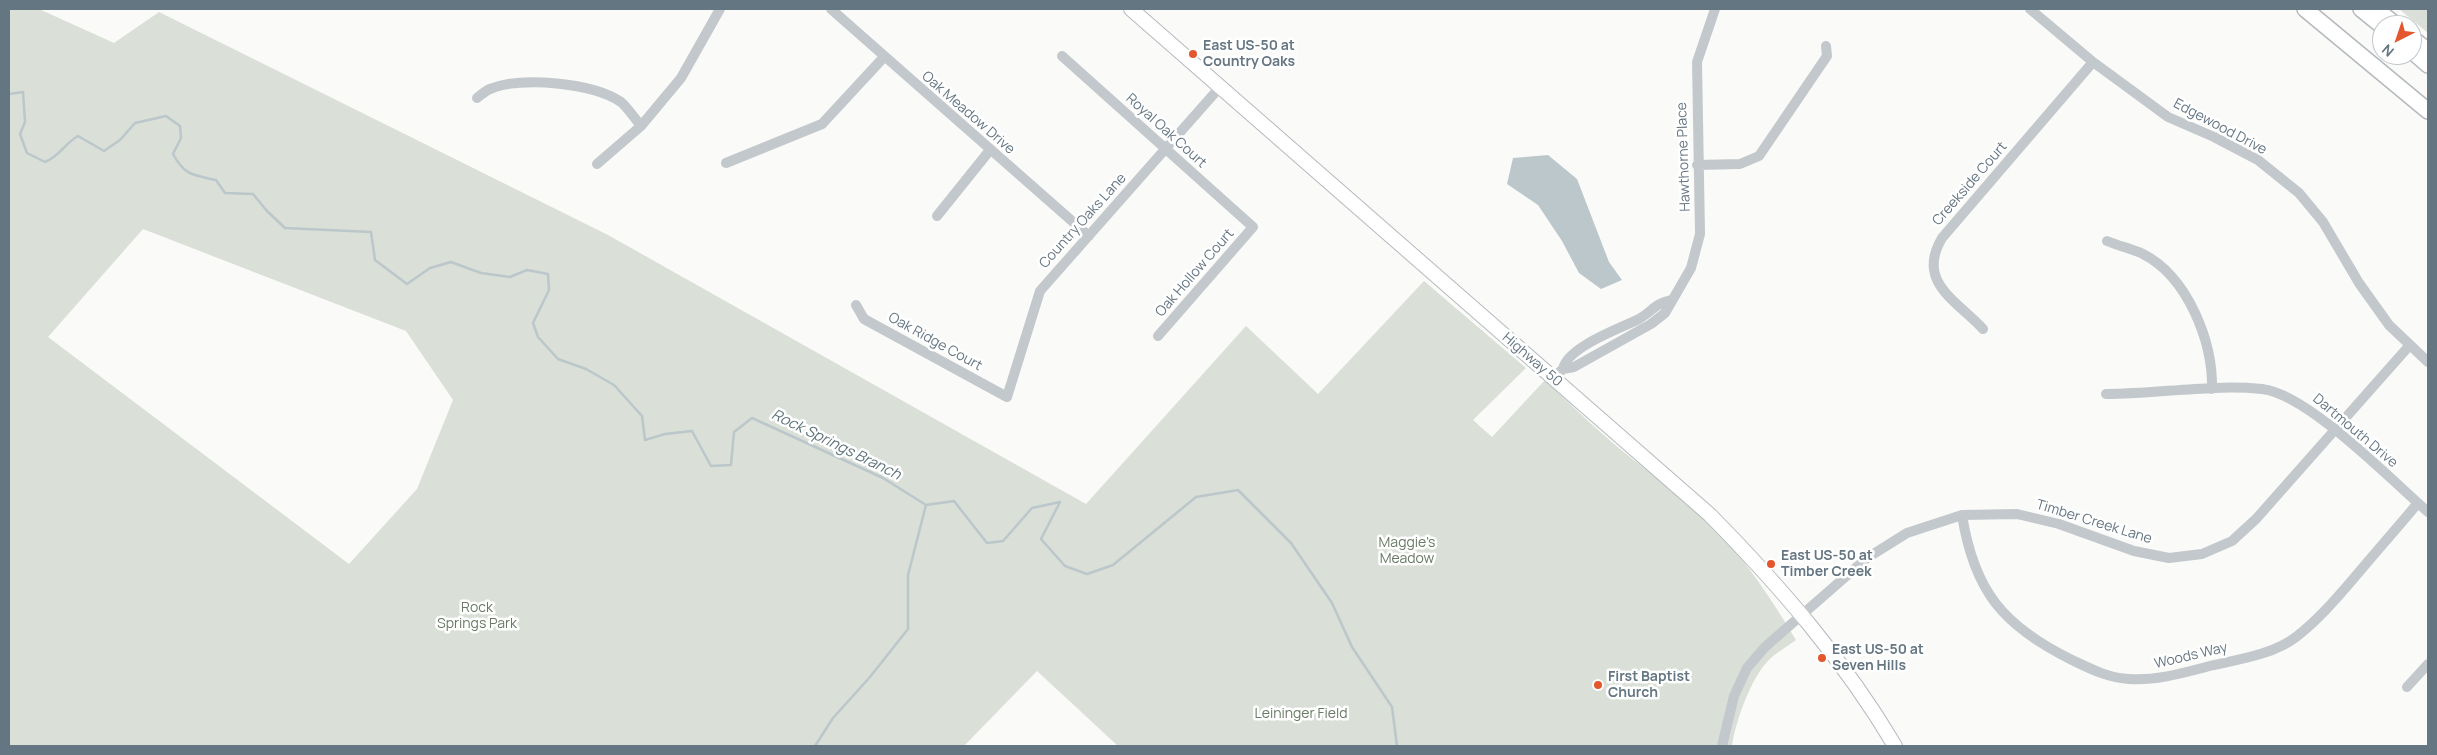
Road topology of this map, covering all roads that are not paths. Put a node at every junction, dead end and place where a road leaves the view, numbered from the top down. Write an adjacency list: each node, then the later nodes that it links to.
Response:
1 (720, 9): 16 (street)
2 (831, 9): 11 (street, Oak Meadow Drive)
3 (1130, 9): 13 (main road, Highway 50)
4 (1715, 9): 21 (street, Hawthorne Place)
5 (2030, 9): 12 (street, Edgewood Drive)
6 (2306, 9): 15 (highway)
7 (2361, 9): 8 (highway)
8 (2372, 18)
9 (1826, 46): 21 (street)
10 (1062, 56): 17 (street, Royal Oak Court)
11 (884, 57): 18 (street, Oak Meadow Drive); 19 (street)
12 (2093, 62): 27 (street, Creekside Court); 29 (street, Edgewood Drive)
13 (1220, 86): 17 (street, Country Oaks Lane); 31 (main road, Highway 50)
14 (477, 98): 16 (street)
15 (2428, 110)
16 (641, 126): 20 (street)
17 (1166, 149): 23 (street, Royal Oak Court); 24 (street, Country Oaks Lane)
18 (990, 150): 22 (street); 24 (street, Oak Meadow Drive)
19 (726, 163)
20 (597, 164)
21 (1698, 165): 31 (street, Hawthorne Place)
22 (937, 216)
23 (1253, 227): 28 (street, Oak Hollow Court)
24 (1089, 236): 34 (street, Country Oaks Lane)
25 (2107, 241): 32 (street)
26 (856, 305): 34 (street, Oak Ridge Court)
27 (1983, 329)
28 (1158, 336)
29 (2409, 346): 30 (street, Edgewood Drive); 35 (street, Timber Creek Lane)
30 (2428, 362)
31 (1558, 374): 39 (main road, Highway 50)
32 (2212, 389): 33 (street, Dartmouth Drive); 35 (street, Dartmouth Drive)
33 (2106, 394)
34 (1006, 397)
35 (2335, 430): 36 (street, Dartmouth Drive); 38 (street, Timber Creek Lane)
36 (2418, 503): 37 (street, Dartmouth Drive); 38 (street, Woods Way)
37 (2428, 512)
38 (1962, 515): 39 (street, Timber Creek Lane)
39 (1801, 613): 42 (street, Timber Creek Lane); 43 (main road, Highway 50)
40 (2428, 664): 41 (street)
41 (2407, 688)
42 (1722, 746)
43 (1895, 746)

